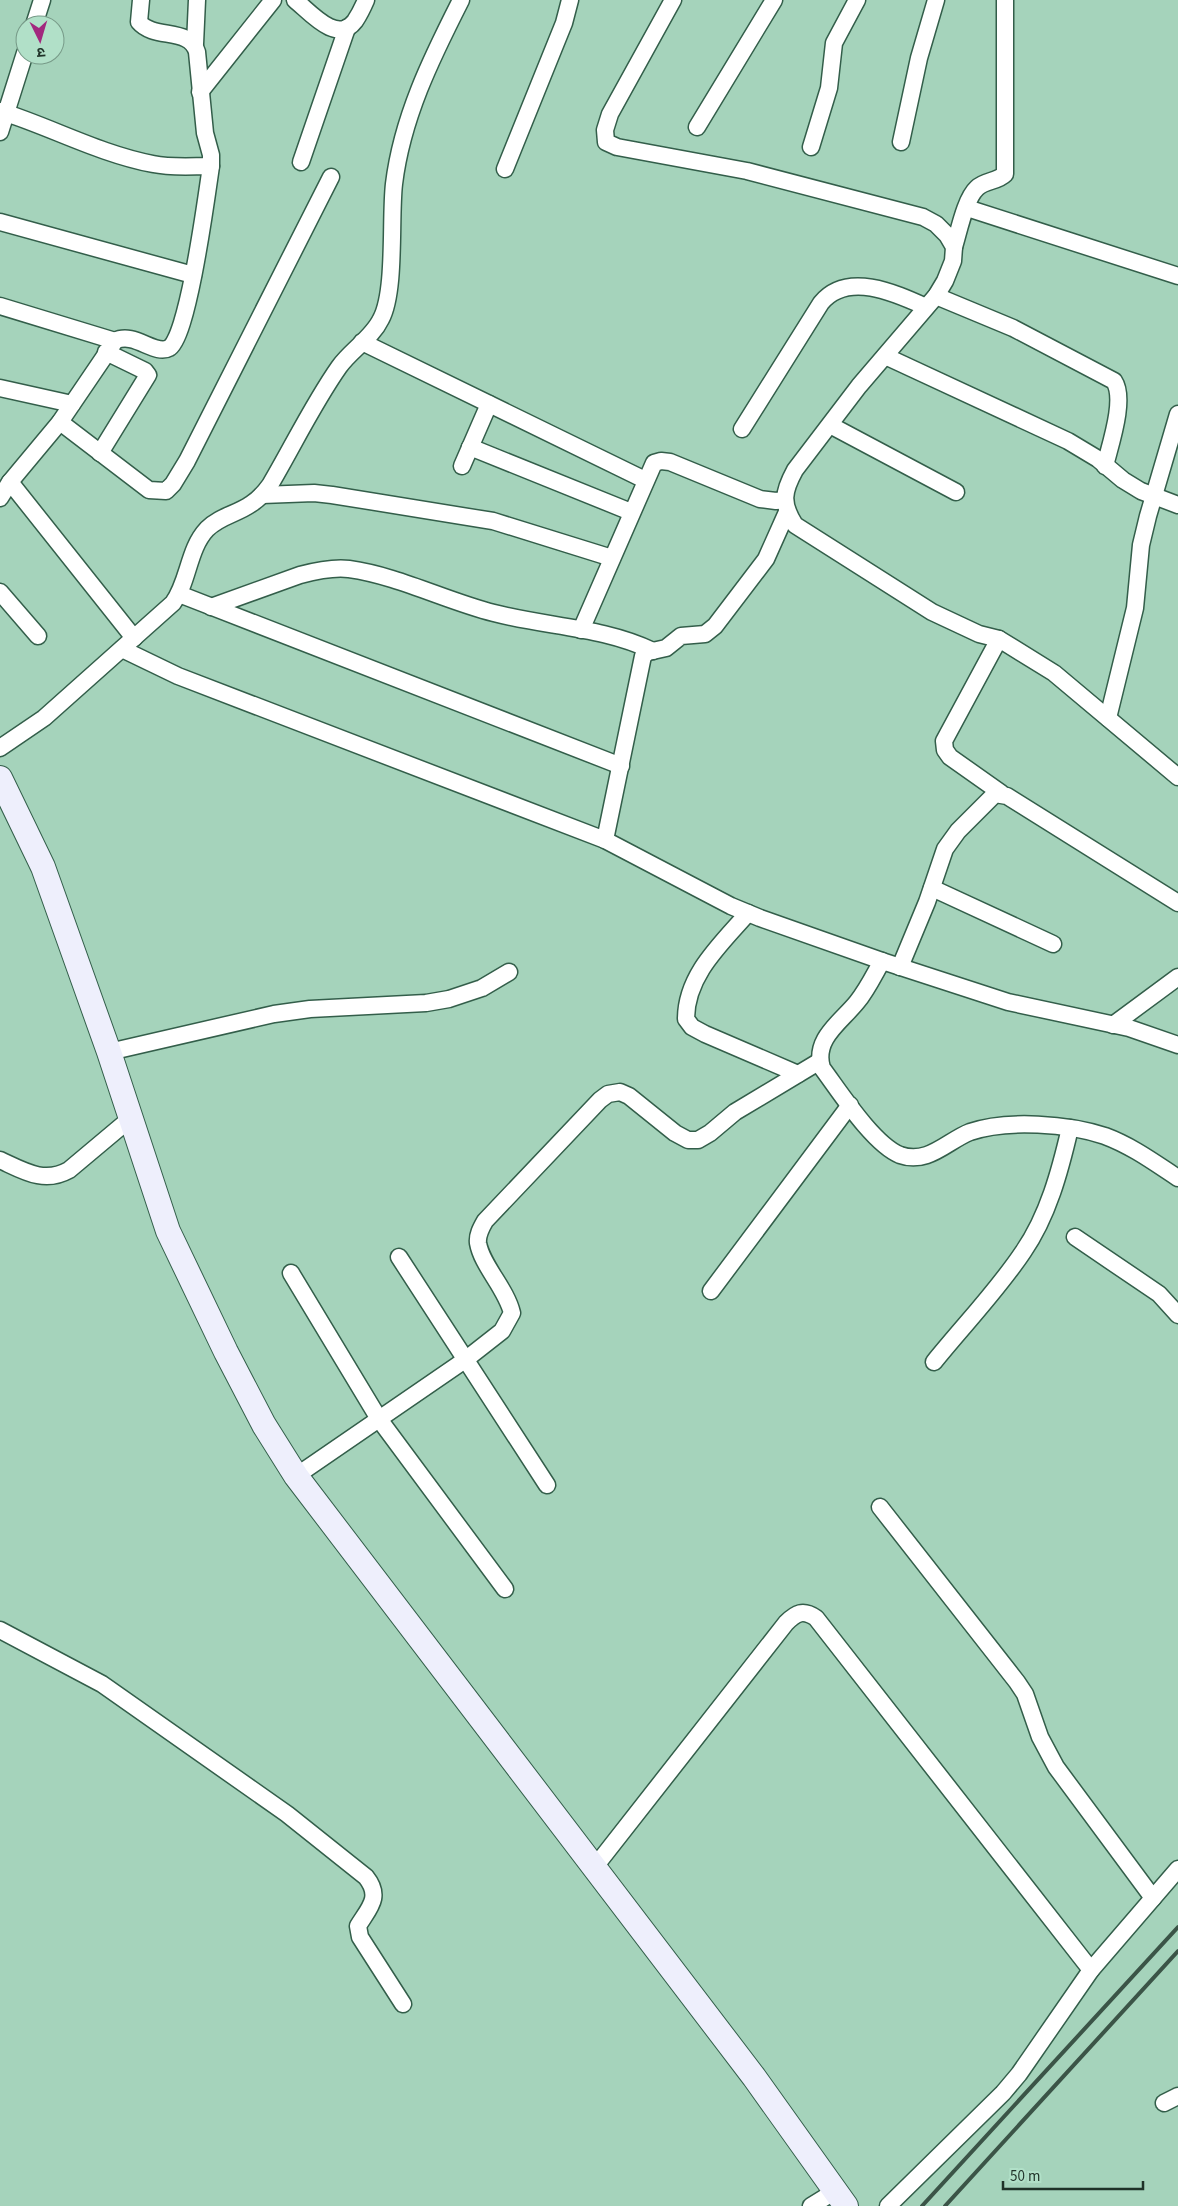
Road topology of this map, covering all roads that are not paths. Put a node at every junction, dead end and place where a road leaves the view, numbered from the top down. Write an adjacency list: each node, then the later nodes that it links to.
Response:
1 (42, 0): 14 (street)
2 (141, 0): 16 (street)
3 (197, 0): 16 (street)
4 (273, 0): 18 (street)
5 (295, 0): 15 (street)
6 (366, 0): 15 (street)
7 (461, 0): 35 (street)
8 (570, 0): 26 (street)
9 (673, 0): 30 (street)
10 (774, 0): 20 (street)
11 (857, 0): 23 (street)
12 (936, 0): 22 (street)
13 (1005, 0): 28 (street)
14 (37, 15)
15 (347, 28): 24 (street)
16 (194, 44): 18 (street)
17 (21, 65): 19 (street)
18 (200, 92): 25 (street)
19 (3, 112): 21 (street); 25 (street)
20 (697, 127)
21 (0, 132)
22 (901, 142)
23 (811, 147)
24 (301, 162)
25 (211, 166): 31 (street)
26 (505, 169)
27 (331, 177): 46 (street)
28 (967, 208): 30 (street); 32 (street)
29 (0, 222): 31 (street)
30 (954, 247): 33 (street)
31 (193, 276): 36 (street)
32 (1178, 276)
33 (931, 302): 37 (street); 44 (street); 48 (street)
34 (0, 306): 36 (street)
35 (362, 342): 40 (street); 52 (street)
36 (111, 346): 39 (street); 46 (street)
37 (885, 356): 43 (street); 48 (street)
38 (0, 388): 39 (street)
39 (72, 404): 42 (street)
40 (489, 404): 45 (street); 49 (street)
41 (1178, 414): 53 (street)
42 (60, 422): 46 (street); 50 (street)
43 (830, 425): 51 (street); 56 (street)
44 (742, 429)
45 (470, 446): 47 (street); 57 (street)
46 (100, 453)
47 (462, 466)
48 (1106, 466): 53 (street)
49 (646, 480): 56 (street); 57 (street)
50 (10, 482): 54 (street); 64 (street)
51 (956, 492)
52 (262, 495): 58 (street); 60 (street)
53 (1154, 497): 55 (street); 68 (street)
54 (0, 498)
55 (1178, 505)
56 (786, 506): 65 (street); 67 (street)
57 (632, 512): 58 (street)
58 (612, 558): 62 (street)
59 (0, 592): 63 (street)
60 (179, 594): 61 (street); 64 (street)
61 (211, 607): 62 (street); 70 (street)
62 (581, 630): 67 (street)
63 (38, 636)
64 (134, 638): 66 (street)
65 (999, 639): 68 (street); 73 (street)
66 (122, 649): 69 (street); 74 (street)
67 (653, 651): 70 (street)
68 (1108, 718): 72 (street)
69 (0, 748)
70 (621, 766): 74 (street)
71 (0, 778): 85 (main road)
72 (1178, 778)
73 (1001, 794): 75 (street); 76 (street)
74 (605, 840): 77 (street)
75 (932, 888): 78 (street); 80 (street)
76 (1178, 903)
77 (748, 913): 79 (street); 87 (street)
78 (1053, 944)
79 (882, 961): 80 (street); 86 (street)
80 (900, 967): 83 (street)
81 (509, 972): 85 (street)
82 (1178, 977): 83 (street)
83 (1113, 1025): 84 (street)
84 (1178, 1045)
85 (109, 1052): 89 (main road)
86 (820, 1061): 87 (street); 88 (street)
87 (798, 1074): 98 (street)
88 (850, 1105): 90 (street); 96 (street)
89 (131, 1118): 91 (street); 101 (main road)
90 (1070, 1128): 92 (street); 99 (street)
91 (0, 1160)
92 (1178, 1178)
93 (1075, 1237): 97 (street)
94 (400, 1257): 98 (street)
95 (291, 1272): 100 (street)
96 (711, 1291)
97 (1178, 1315)
98 (465, 1360): 100 (street); 102 (street)
99 (934, 1362)
100 (379, 1419): 101 (street); 104 (street)
101 (296, 1476): 106 (main road)
102 (547, 1485)
103 (880, 1506): 108 (street)
104 (505, 1589)
105 (0, 1630): 110 (street)
106 (594, 1868): 109 (street); 111 (main road)
107 (1178, 1869): 108 (street)
108 (1153, 1898): 109 (street)
109 (1091, 1970): 113 (street)
110 (403, 2004)
111 (841, 2201): 112 (street)
112 (811, 2206)
113 (888, 2206)

